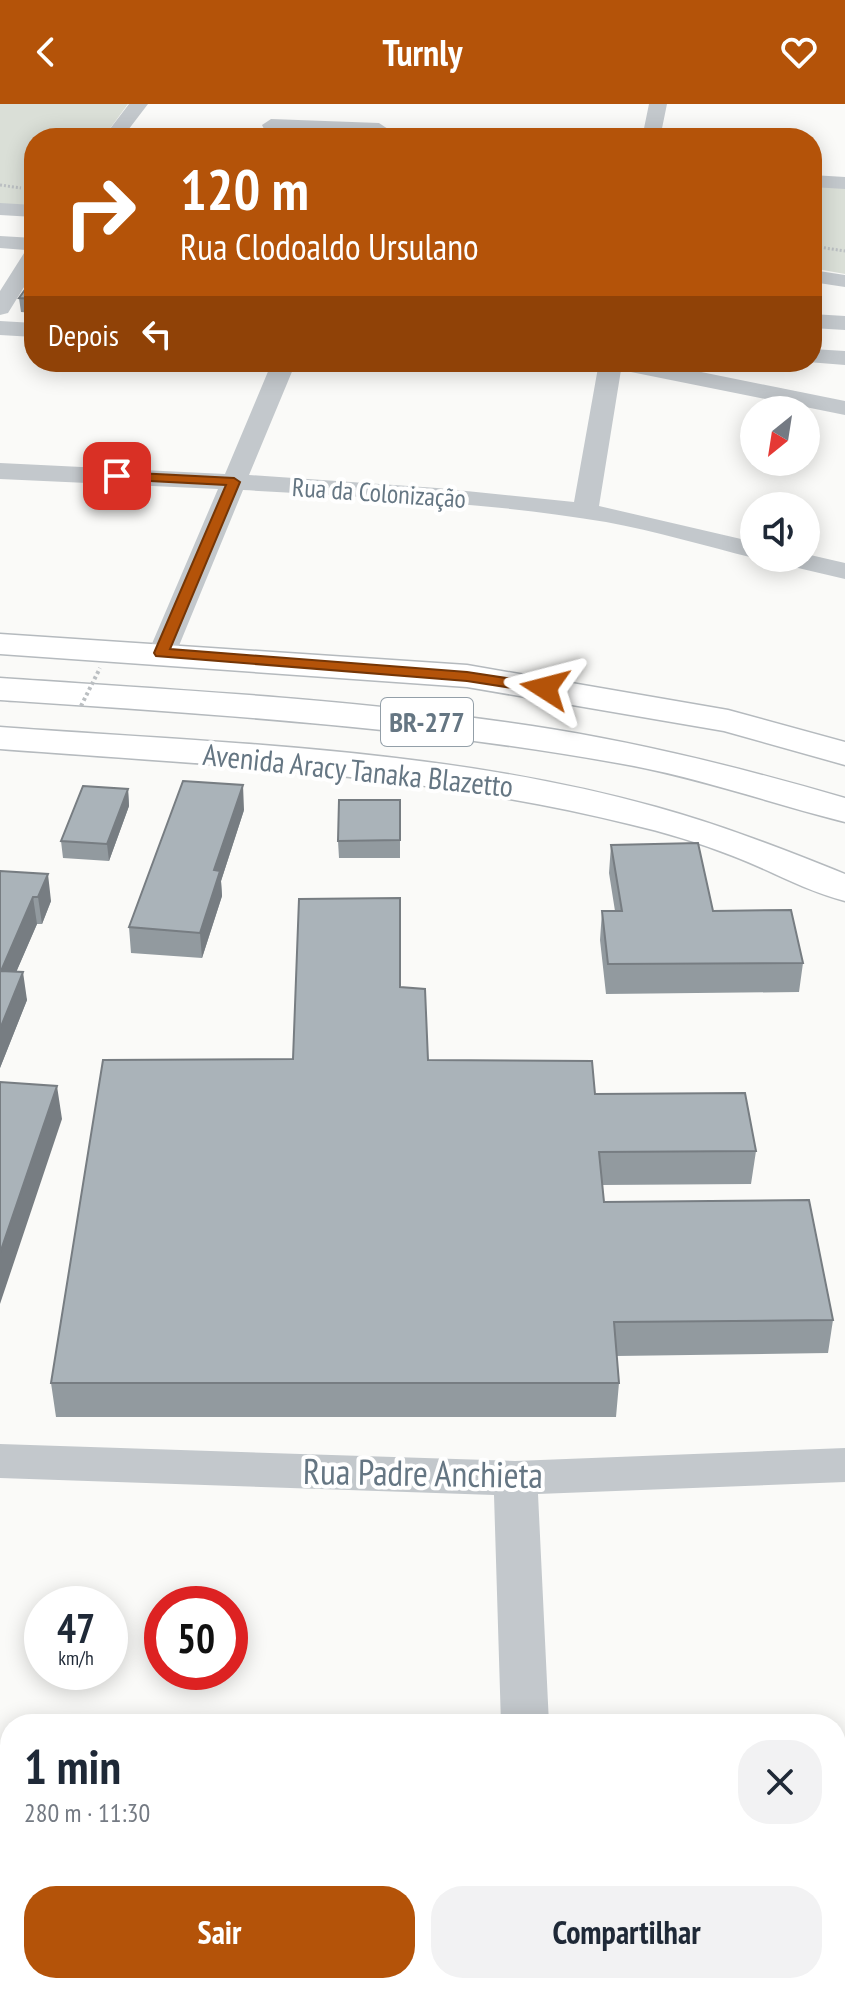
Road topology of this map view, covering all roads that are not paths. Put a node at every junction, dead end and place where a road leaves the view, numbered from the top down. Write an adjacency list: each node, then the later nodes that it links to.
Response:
1 (139, 104): 4 (street)
2 (658, 104): 6 (street)
3 (271, 125): 5 (street)
4 (120, 128)
5 (379, 128)
6 (653, 128)
7 (822, 182): 8 (street)
8 (845, 183)
9 (0, 209): 10 (street)
10 (24, 210)
11 (0, 242): 12 (street)
12 (24, 243)
13 (24, 270): 16 (street)
14 (822, 278): 15 (street)
15 (845, 281)
16 (0, 308)
17 (822, 322): 18 (street)
18 (845, 323)
19 (0, 328): 20 (street)
20 (24, 329)
21 (822, 357): 22 (street)
22 (845, 358)
23 (280, 372): 28 (street)
24 (612, 372): 29 (street)
25 (664, 372): 26 (street)
26 (845, 408)
27 (0, 471): 28 (street, Rua da Colonização)
28 (234, 482): 29 (street, Rua da Colonização); 34 (street)
29 (585, 511): 30 (street, Rua da Colonização)
30 (740, 547)
31 (820, 565): 32 (street)
32 (845, 571)
33 (0, 644): 34 (main road, BR-277)
34 (162, 653): 37 (main road, BR-277)
35 (0, 689): 38 (main road, BR-277)
36 (0, 738): 39 (main road, Avenida Aracy Tanaka Blazetto / BR-277)
37 (845, 754)
38 (845, 810)
39 (845, 889)
40 (0, 1461): 42 (street, Rua Padre Anchieta)
41 (845, 1465): 42 (street, Rua Padre Anchieta)
42 (515, 1478): 43 (street)
43 (525, 1714)

